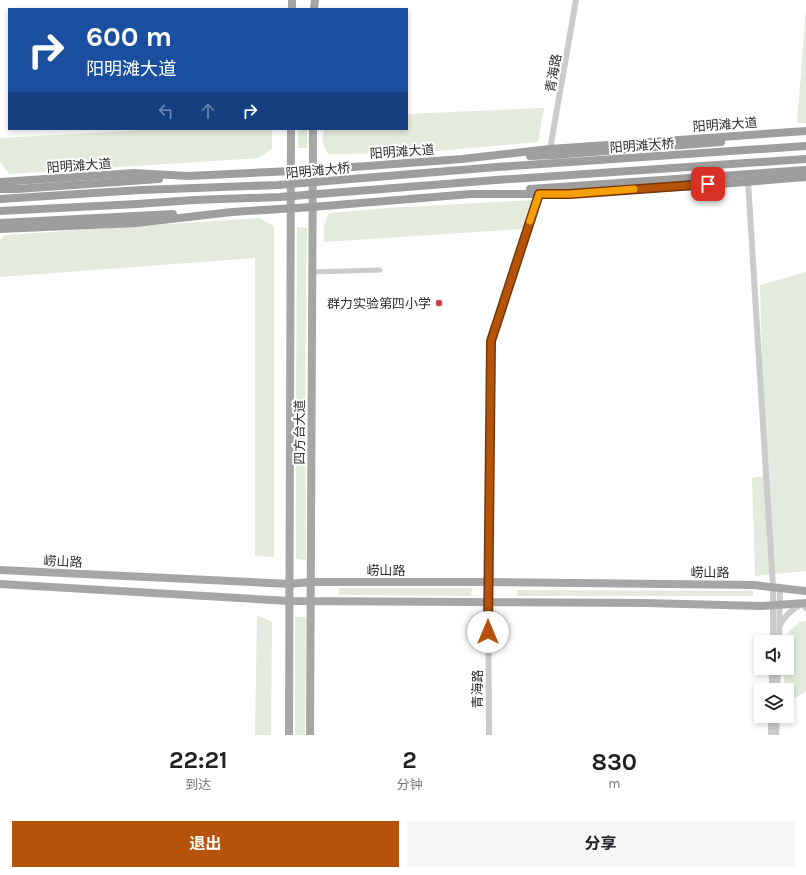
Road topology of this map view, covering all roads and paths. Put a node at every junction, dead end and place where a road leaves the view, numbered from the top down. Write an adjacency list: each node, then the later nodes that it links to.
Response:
1 (576, 0): 7 (street, 青海路)
2 (290, 130): 12 (main road, 四方台大道)
3 (313, 130): 10 (main road, 四方台大道)
4 (806, 131): 7 (highway, 阳明滩大道)
5 (806, 136): 8 (highway)
6 (806, 146): 20 (highway, 阳明滩大桥, bridge)
7 (550, 149): 8 (highway, 阳明滩大道)
8 (467, 158): 10 (highway, 阳明滩大道)
9 (806, 159): 23 (highway, 阳明滩大桥, bridge)
10 (313, 170): 12 (highway, 阳明滩大道); 21 (main road, 四方台大道)
11 (806, 170): 18 (highway)
12 (290, 171): 13 (highway, 阳明滩大道); 22 (main road, 四方台大道)
13 (188, 176): 16 (highway, 阳明滩大道); 17 (highway)
14 (806, 177): 15 (highway)
15 (748, 181): 19 (highway); 34 (street)
16 (0, 182)
17 (0, 189)
18 (471, 194): 19 (highway); 21 (highway)
19 (539, 194): 31 (street, 青海路)
20 (0, 199)
21 (312, 207): 22 (highway); 28 (main road, 四方台大道)
22 (290, 208): 24 (highway); 33 (main road, 四方台大道)
23 (0, 211)
24 (232, 212): 25 (highway); 26 (highway)
25 (0, 223)
26 (0, 229)
27 (380, 270): 28 (street)
28 (312, 272): 30 (main road, 四方台大道)
29 (0, 570): 33 (main road, 崂山路)
30 (310, 582): 31 (main road, 崂山路); 33 (main road, 崂山路); 37 (main road, 四方台大道)
31 (488, 582): 34 (main road, 崂山路); 38 (street, 青海路)
32 (0, 584): 36 (main road, 崂山路)
33 (290, 584): 36 (main road, 四方台大道)
34 (776, 588): 35 (main road, 崂山路); 39 (street)
35 (806, 591)
36 (290, 601): 37 (main road, 崂山路); 46 (main road, 四方台大道)
37 (311, 601): 38 (main road, 崂山路); 47 (main road, 四方台大道)
38 (488, 602): 39 (main road, 崂山路); 48 (street, 青海路)
39 (776, 605): 40 (main road, 崂山路); 41 (street); 42 (street)
40 (805, 605): 41 (street)
41 (779, 628): 43 (street)
42 (774, 635)
43 (779, 635)
44 (771, 723): 49 (street)
45 (777, 723): 50 (street)
46 (289, 735)
47 (310, 735)
48 (488, 735)
49 (770, 735)
50 (776, 735)

